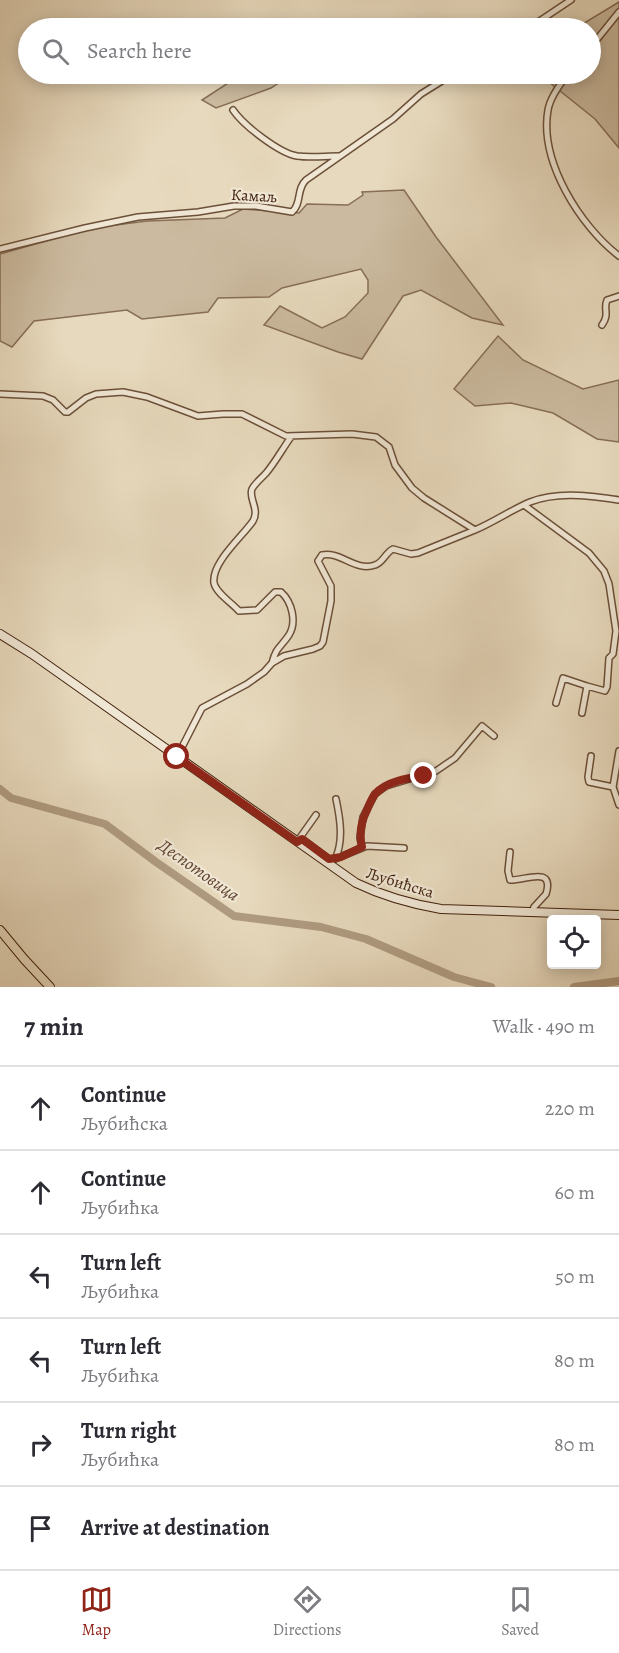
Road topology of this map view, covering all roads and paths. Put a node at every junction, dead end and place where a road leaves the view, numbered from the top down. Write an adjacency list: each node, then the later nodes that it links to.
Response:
1 (571, 0): 3 (street)
2 (619, 12): 4 (street)
3 (544, 18)
4 (601, 35)
5 (437, 84): 8 (street, Камаљ)
6 (562, 84): 10 (street)
7 (234, 110): 8 (street)
8 (340, 155): 9 (street, Камаљ)
9 (0, 249)
10 (619, 256)
11 (619, 296): 12 (street)
12 (602, 325)
13 (0, 394): 14 (street)
14 (291, 437): 17 (street); 21 (street)
15 (619, 500): 16 (street)
16 (524, 505): 17 (street); 19 (street)
17 (475, 530): 21 (street)
18 (0, 634): 28 (street, Љубићска)
19 (613, 654): 20 (street); 22 (street)
20 (619, 659)
21 (272, 663): 28 (street)
22 (587, 686): 23 (street); 24 (street)
23 (556, 703)
24 (582, 713)
25 (494, 736): 34 (street)
26 (619, 751): 29 (street)
27 (591, 756): 29 (street)
28 (177, 757): 33 (street, Љубићска)
29 (613, 787): 31 (street)
30 (336, 799): 37 (street)
31 (619, 805)
32 (316, 815): 33 (street)
33 (298, 840): 37 (street); 38 (street, Љубићска)
34 (362, 847): 35 (street); 37 (street)
35 (404, 848)
36 (510, 852): 38 (street)
37 (335, 859)
38 (532, 912): 39 (street, Љубићска)
39 (619, 915)
40 (4, 935): 41 (main road)
41 (50, 987)

